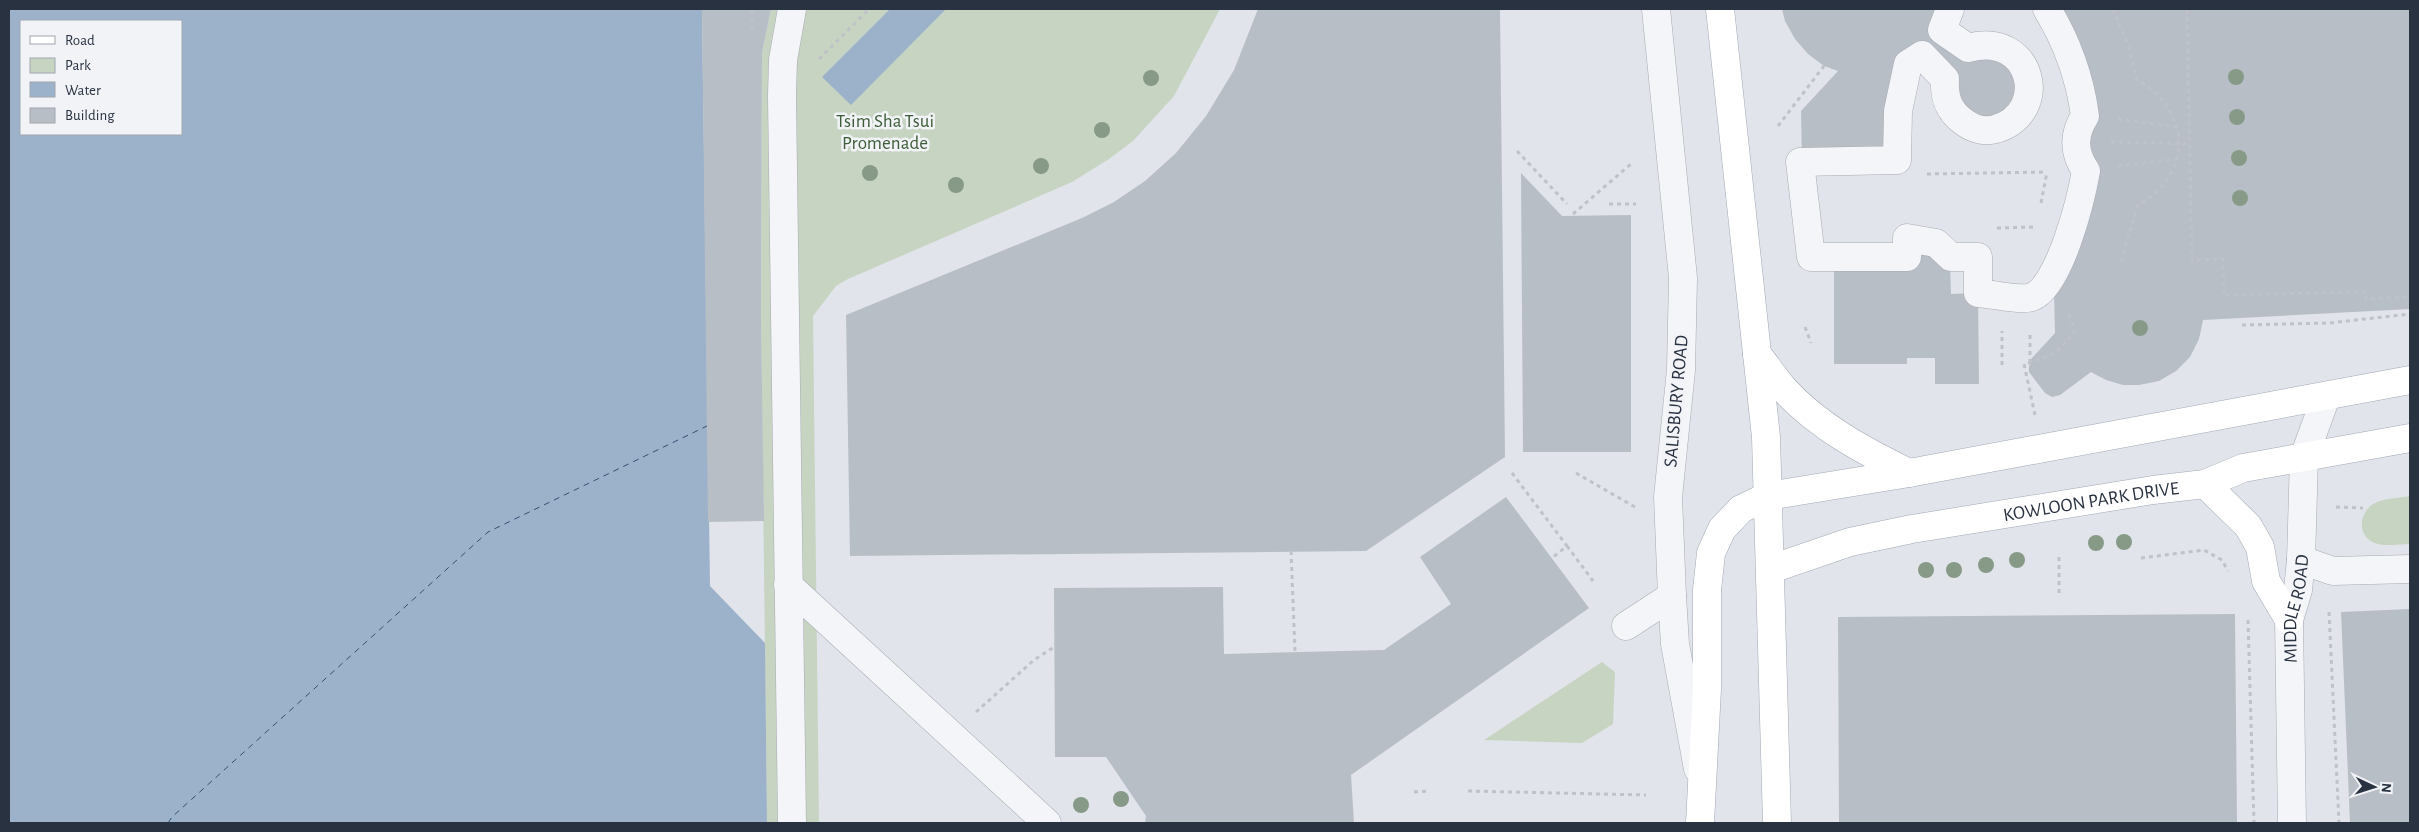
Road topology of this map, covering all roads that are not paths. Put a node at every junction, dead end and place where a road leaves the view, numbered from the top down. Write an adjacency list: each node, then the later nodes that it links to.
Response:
1 (792, 9): 17 (street)
2 (1656, 9): 18 (street, SALISBURY ROAD)
3 (1720, 9): 6 (main road)
4 (1950, 9): 5 (street)
5 (2047, 9)
6 (1757, 354): 11 (main road); 13 (main road)
7 (2410, 380): 8 (main road)
8 (2326, 397): 10 (street, MIDDLE ROAD); 11 (main road)
9 (2410, 438): 10 (main road, KOWLOON PARK DRIVE)
10 (2304, 457): 12 (main road, KOWLOON PARK DRIVE); 14 (street, MIDDLE ROAD)
11 (1909, 473): 13 (main road)
12 (2205, 484): 16 (main road, KOWLOON PARK DRIVE); 19 (main road)
13 (1768, 496): 16 (main road); 21 (main road, SALISBURY ROAD)
14 (2301, 560): 15 (street); 19 (street, MIDDLE ROAD)
15 (2410, 569)
16 (1771, 570): 25 (main road)
17 (788, 585): 22 (street); 23 (street)
18 (1672, 596): 20 (street); 21 (street, SALISBURY ROAD)
19 (2289, 620): 26 (street, MIDDLE ROAD)
20 (1626, 626)
21 (1703, 793): 24 (main road, SALISBURY ROAD)
22 (792, 823)
23 (1047, 823)
24 (1700, 823)
25 (1777, 823)
26 (2292, 823)

